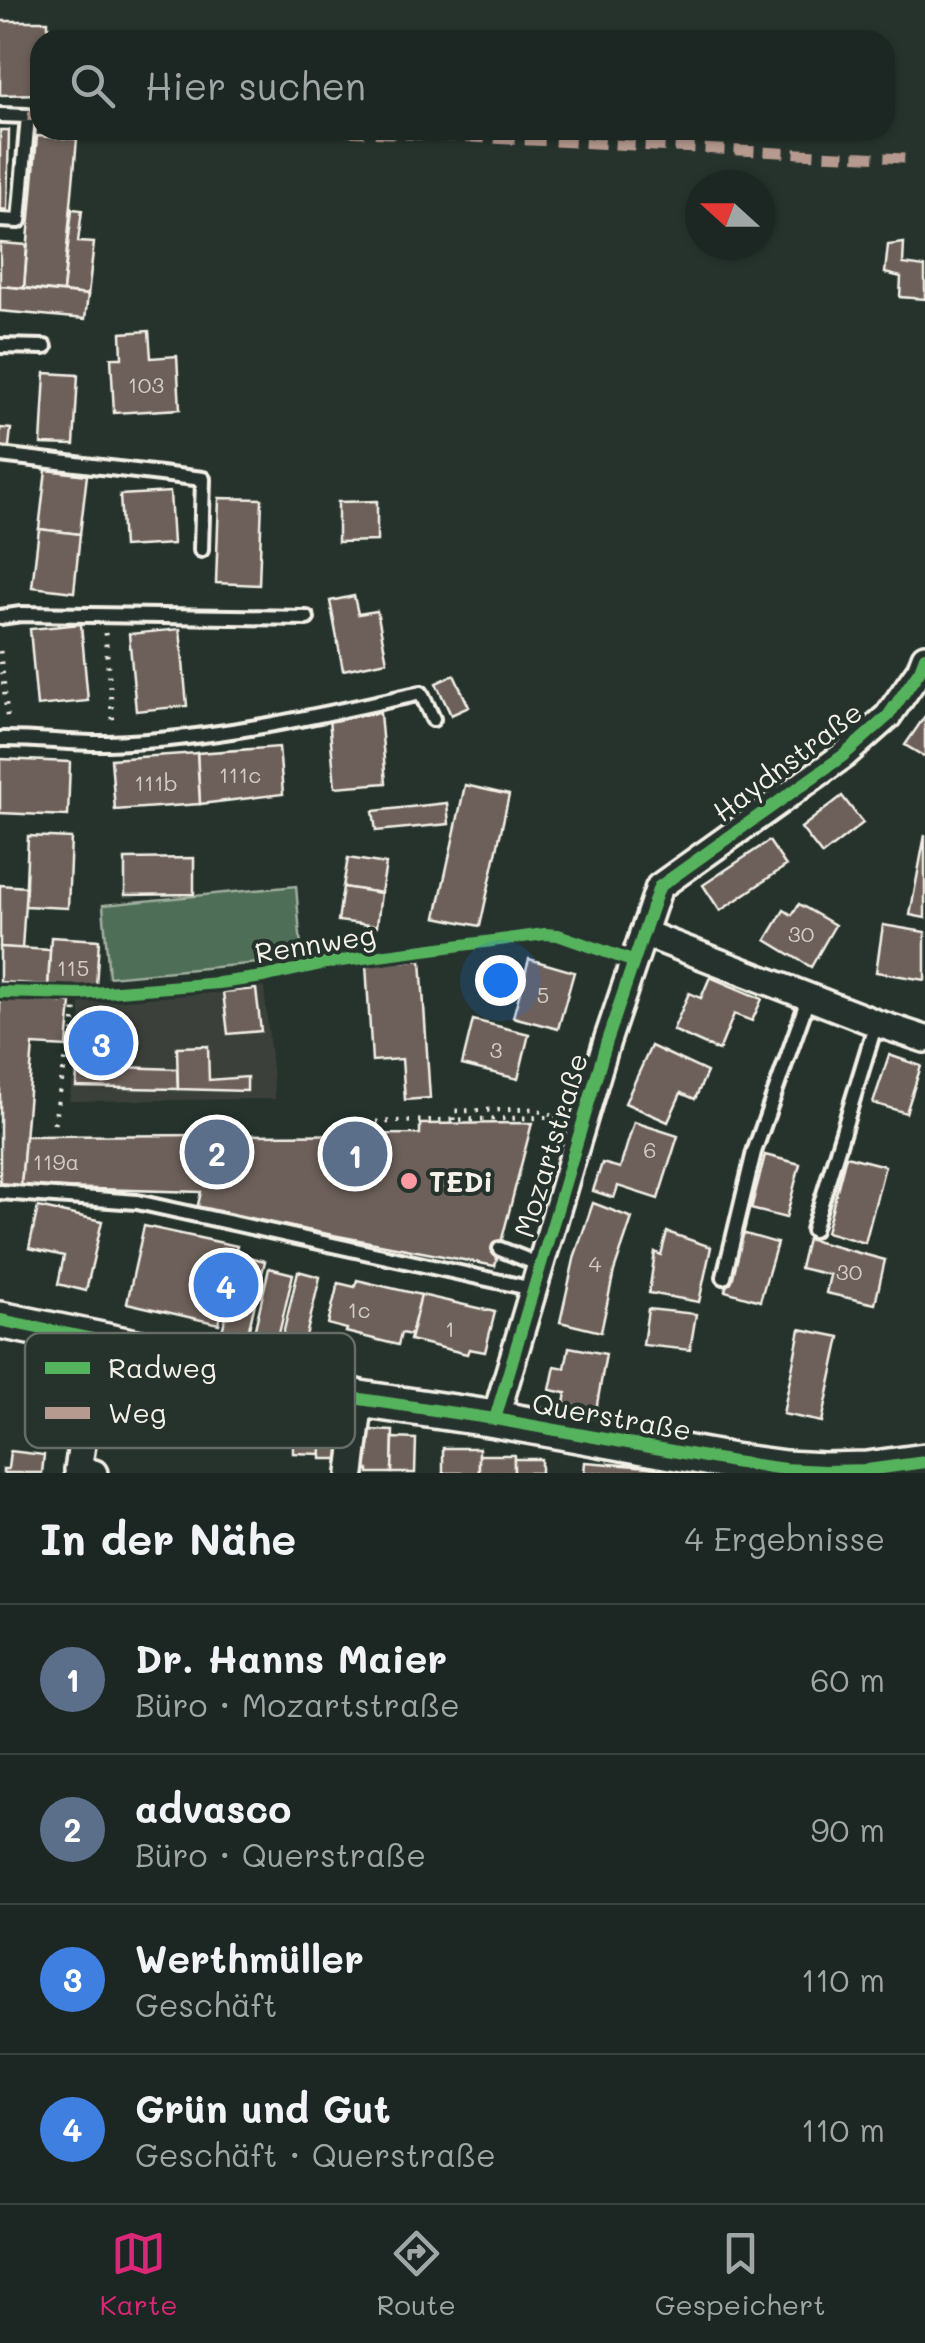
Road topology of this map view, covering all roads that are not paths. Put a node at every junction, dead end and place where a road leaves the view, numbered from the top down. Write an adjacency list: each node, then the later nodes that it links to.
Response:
1 (0, 116): 2 (lane)
2 (0, 220)
3 (0, 346): 4 (lane)
4 (45, 347)
5 (0, 455): 6 (lane)
6 (202, 550)
7 (0, 617): 8 (lane)
8 (308, 618)
9 (925, 658): 12 (street, Haydnstraße)
10 (433, 718): 11 (lane)
11 (4, 732)
12 (659, 886): 13 (street, Mozartstraße)
13 (642, 933): 14 (street); 20 (street, Mozartstraße)
14 (809, 996): 15 (street); 21 (lane)
15 (876, 1023): 16 (street); 18 (lane)
16 (925, 1039)
17 (0, 1192): 20 (lane)
18 (813, 1230)
19 (500, 1249): 20 (lane)
20 (537, 1277): 26 (street, Mozartstraße)
21 (724, 1277)
22 (0, 1320): 23 (street, Querstraße)
23 (64, 1333)
24 (355, 1399): 25 (street, Querstraße)
25 (360, 1400): 26 (street, Querstraße); 27 (street)
26 (496, 1420): 31 (street, Querstraße)
27 (355, 1446)
28 (81, 1448): 32 (street)
29 (355, 1448): 33 (street)
30 (925, 1462): 31 (street, Querstraße)
31 (867, 1472)
32 (94, 1473)
33 (352, 1473)

